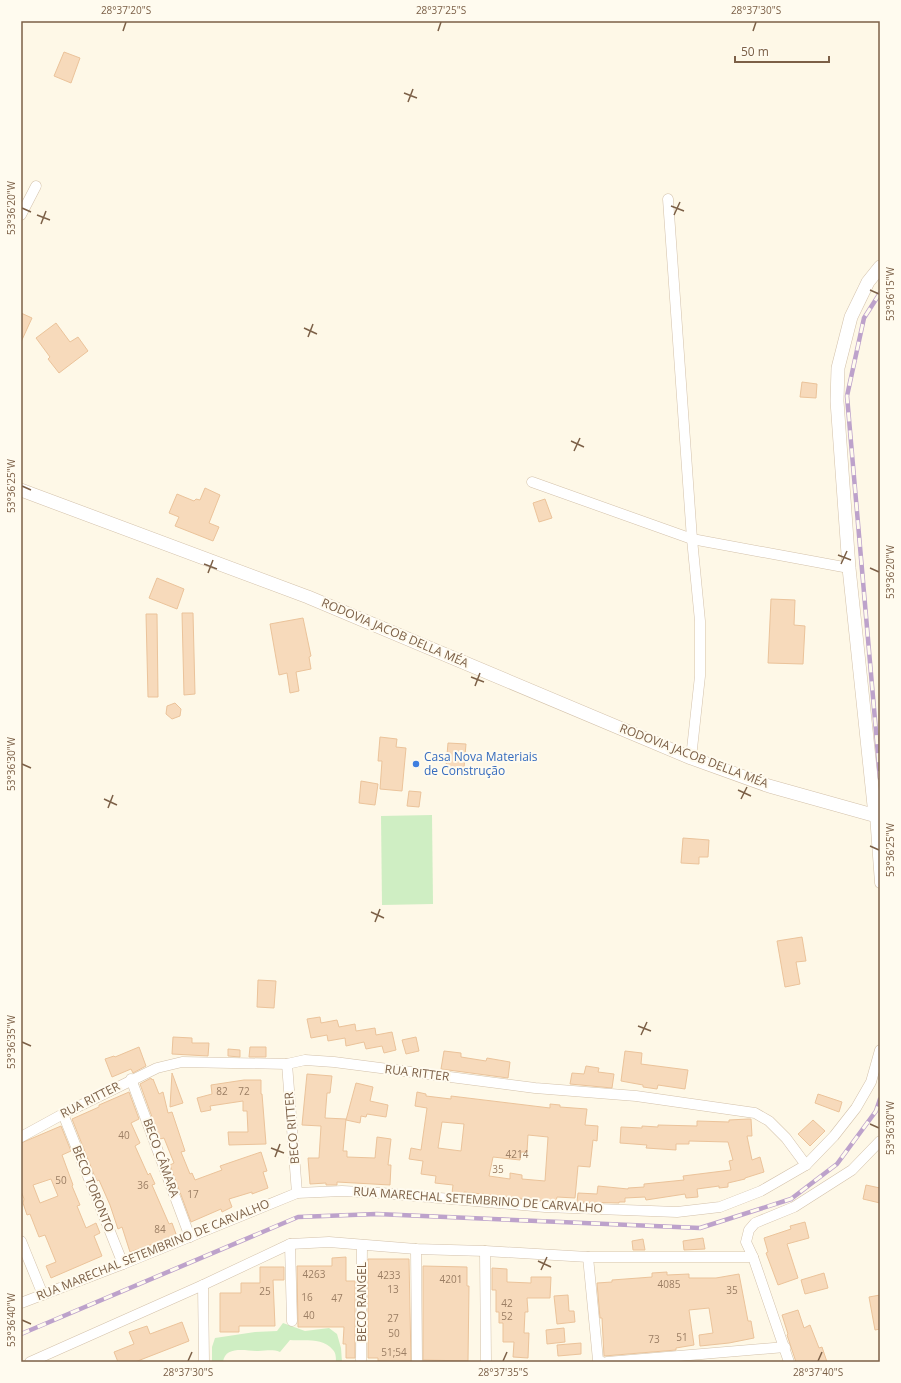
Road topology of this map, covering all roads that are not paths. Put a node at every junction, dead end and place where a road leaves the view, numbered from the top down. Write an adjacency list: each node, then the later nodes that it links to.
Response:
1 (36, 186): 3 (street)
2 (668, 199): 7 (street)
3 (21, 215)
4 (880, 266): 8 (street)
5 (532, 482): 7 (street)
6 (21, 490): 9 (street, RODOVIA JACOB DELLA MÉA)
7 (692, 539): 8 (street); 9 (street)
8 (850, 568): 10 (street)
9 (691, 758): 10 (street, RODOVIA JACOB DELLA MÉA)
10 (878, 816): 11 (street)
11 (880, 883)
12 (880, 1050): 18 (street, RUA MARECHAL SETEMBRINO DE CARVALHO)
13 (286, 1064): 14 (street, RUA RITTER); 18 (street, RUA RITTER); 19 (street, BECO RITTER)
14 (131, 1079): 15 (street, RUA RITTER); 20 (street, BECO CÂMARA)
15 (62, 1114): 16 (street, RUA RITTER); 28 (street, BECO TORONTO)
16 (21, 1137)
17 (880, 1141): 27 (street)
18 (806, 1165): 19 (street, RUA MARECHAL SETEMBRINO DE CARVALHO)
19 (297, 1193): 20 (street, RUA MARECHAL SETEMBRINO DE CARVALHO)
20 (190, 1237): 28 (street, RUA MARECHAL SETEMBRINO DE CARVALHO)
21 (21, 1241): 30 (street)
22 (290, 1244): 23 (street); 29 (street); 32 (street)
23 (362, 1245): 24 (street); 34 (street, BECO RANGEL)
24 (416, 1249): 25 (street); 35 (street)
25 (485, 1251): 26 (street); 38 (street)
26 (588, 1257): 27 (street); 39 (street)
27 (753, 1257): 33 (street)
28 (123, 1264): 30 (street, RUA MARECHAL SETEMBRINO DE CARVALHO)
29 (203, 1285): 36 (street); 37 (street)
30 (43, 1295): 31 (street, RUA MARECHAL SETEMBRINO DE CARVALHO)
31 (21, 1303)
32 (292, 1321)
33 (785, 1346): 40 (street); 41 (street)
34 (361, 1360)
35 (417, 1360)
36 (30, 1362)
37 (204, 1362)
38 (486, 1362)
39 (602, 1362)
40 (607, 1362)
41 (790, 1362)

